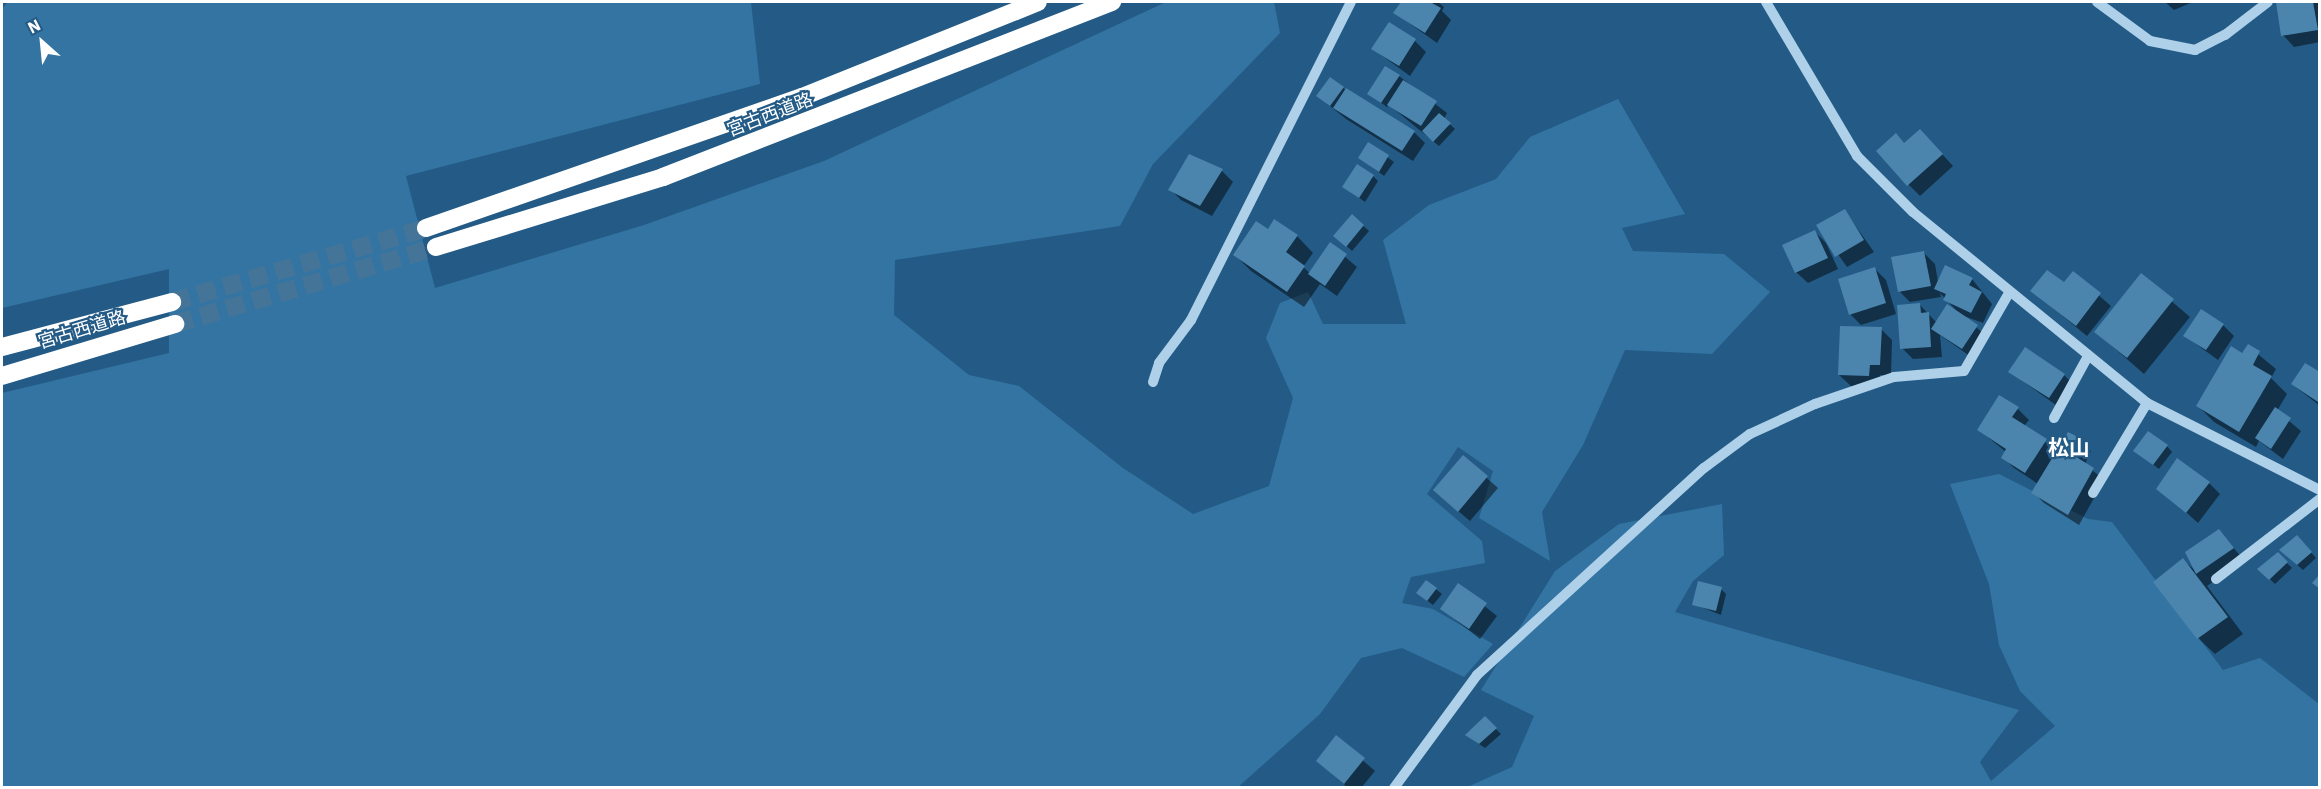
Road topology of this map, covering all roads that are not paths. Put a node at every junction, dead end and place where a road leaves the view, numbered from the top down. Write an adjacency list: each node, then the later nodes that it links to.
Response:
1 (1038, 2): 7 (highway, 宮古西道路)
2 (1112, 2): 8 (highway, 宮古西道路)
3 (1352, 2): 15 (street)
4 (1766, 2): 9 (street)
5 (2097, 2): 6 (street)
6 (2268, 2)
7 (426, 228)
8 (436, 247)
9 (2009, 293): 13 (street); 22 (street)
10 (172, 302): 12 (highway, 宮古西道路)
11 (175, 324): 14 (highway, 宮古西道路)
12 (2, 347)
13 (2087, 358): 16 (street); 17 (street)
14 (2, 376)
15 (1154, 382)
16 (2147, 403): 18 (street); 19 (street)
17 (2054, 418)
18 (2319, 490)
19 (2093, 493)
20 (2319, 499): 21 (street)
21 (2216, 579)
22 (1394, 788)

